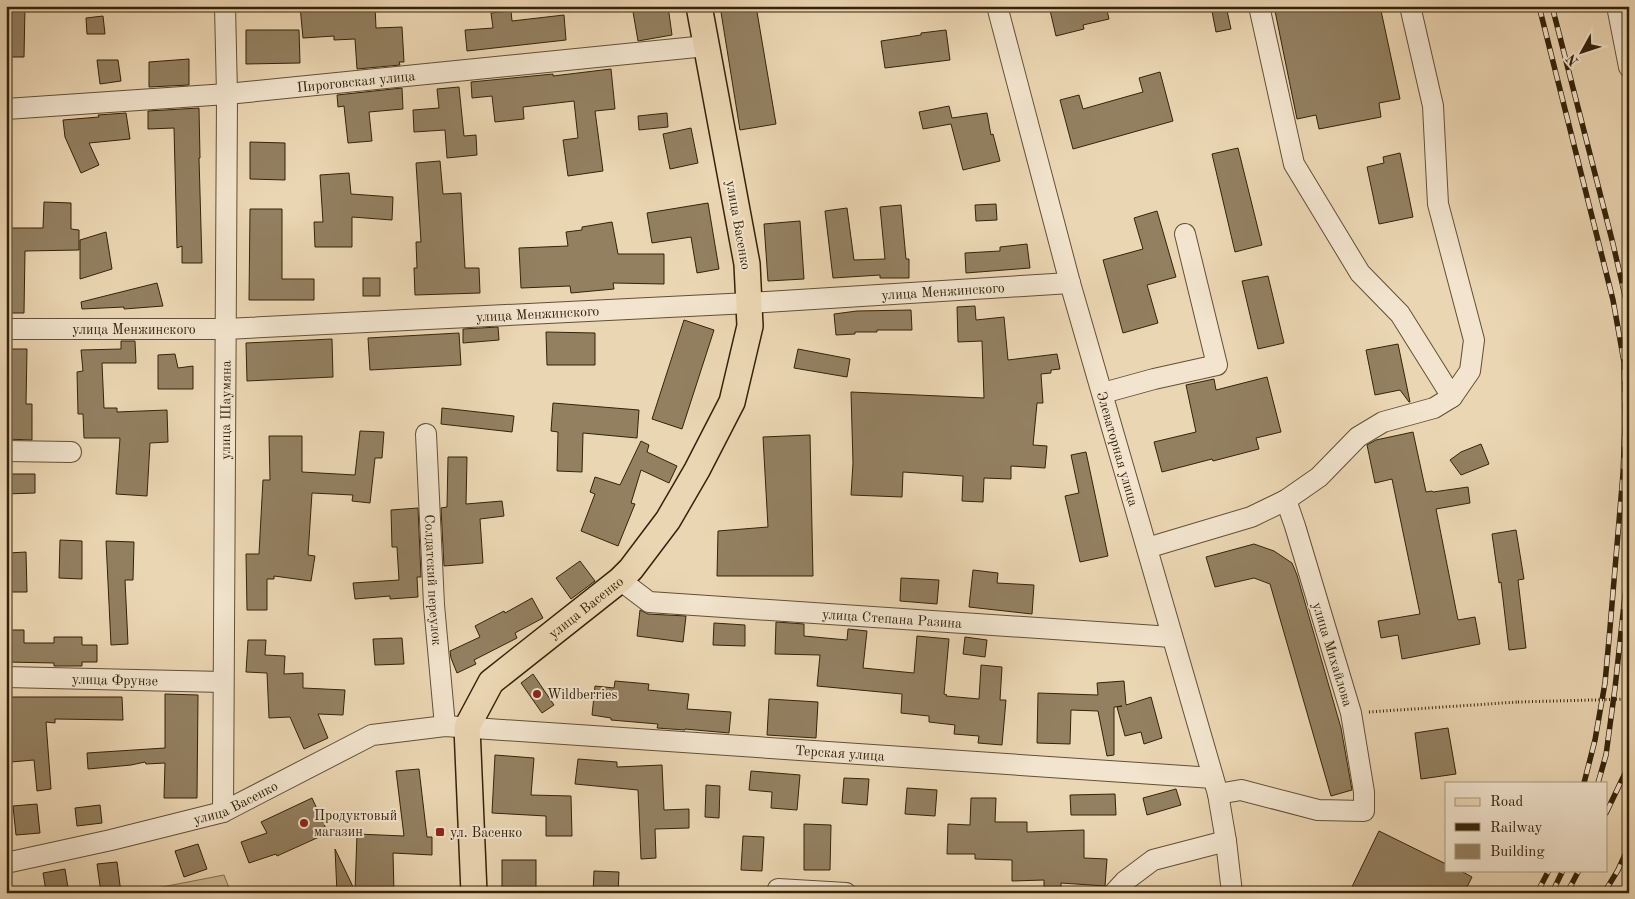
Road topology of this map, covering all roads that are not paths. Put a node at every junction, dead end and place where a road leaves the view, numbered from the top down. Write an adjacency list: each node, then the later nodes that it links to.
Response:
1 (225, 6): 9 (street, улица Шаумяна)
2 (699, 6): 7 (main road, улица Васенко)
3 (997, 6): 12 (street, Элеваторная улица)
4 (1259, 6): 17 (street)
5 (1410, 6): 17 (street)
6 (1617, 6): 8 (street)
7 (706, 46): 9 (street, Пироговская улица); 13 (main road, улица Васенко)
8 (1629, 67)
9 (227, 94): 10 (street, Пироговская улица); 15 (street, улица Шаумяна)
10 (6, 109)
11 (1185, 234): 16 (street)
12 (1070, 283): 13 (street, улица Менжинского); 16 (street, Элеваторная улица)
13 (749, 303): 15 (street, улица Менжинского); 23 (main road, улица Васенко)
14 (6, 329): 15 (street, улица Менжинского)
15 (226, 329): 26 (street, улица Шаумяна)
16 (1103, 393): 22 (street, Элеваторная улица)
17 (1452, 397): 21 (street)
18 (426, 434): 27 (street, Солдатский переулок)
19 (6, 451): 20 (street)
20 (70, 452)
21 (1286, 500): 22 (street); 29 (street, улица Михайлова)
22 (1147, 548): 24 (street, Элеваторная улица)
23 (620, 580): 24 (street, улица Степана Разина); 27 (main road, улица Васенко)
24 (1172, 636): 28 (street, Элеваторная улица)
25 (6, 677): 26 (street, улица Фрунзе)
26 (224, 682): 30 (street, улица Шаумяна)
27 (456, 727): 28 (street, Терская улица); 30 (street, улица Васенко); 34 (main road)
28 (1216, 786): 29 (street, Терская улица); 31 (street, Элеваторная улица)
29 (1364, 811)
30 (223, 812): 32 (street, улица Васенко)
31 (1226, 841): 36 (street); 37 (street, Элеваторная улица)
32 (6, 862)
33 (778, 889): 35 (street)
34 (474, 893)
35 (846, 893)
36 (1114, 893)
37 (1232, 893)

